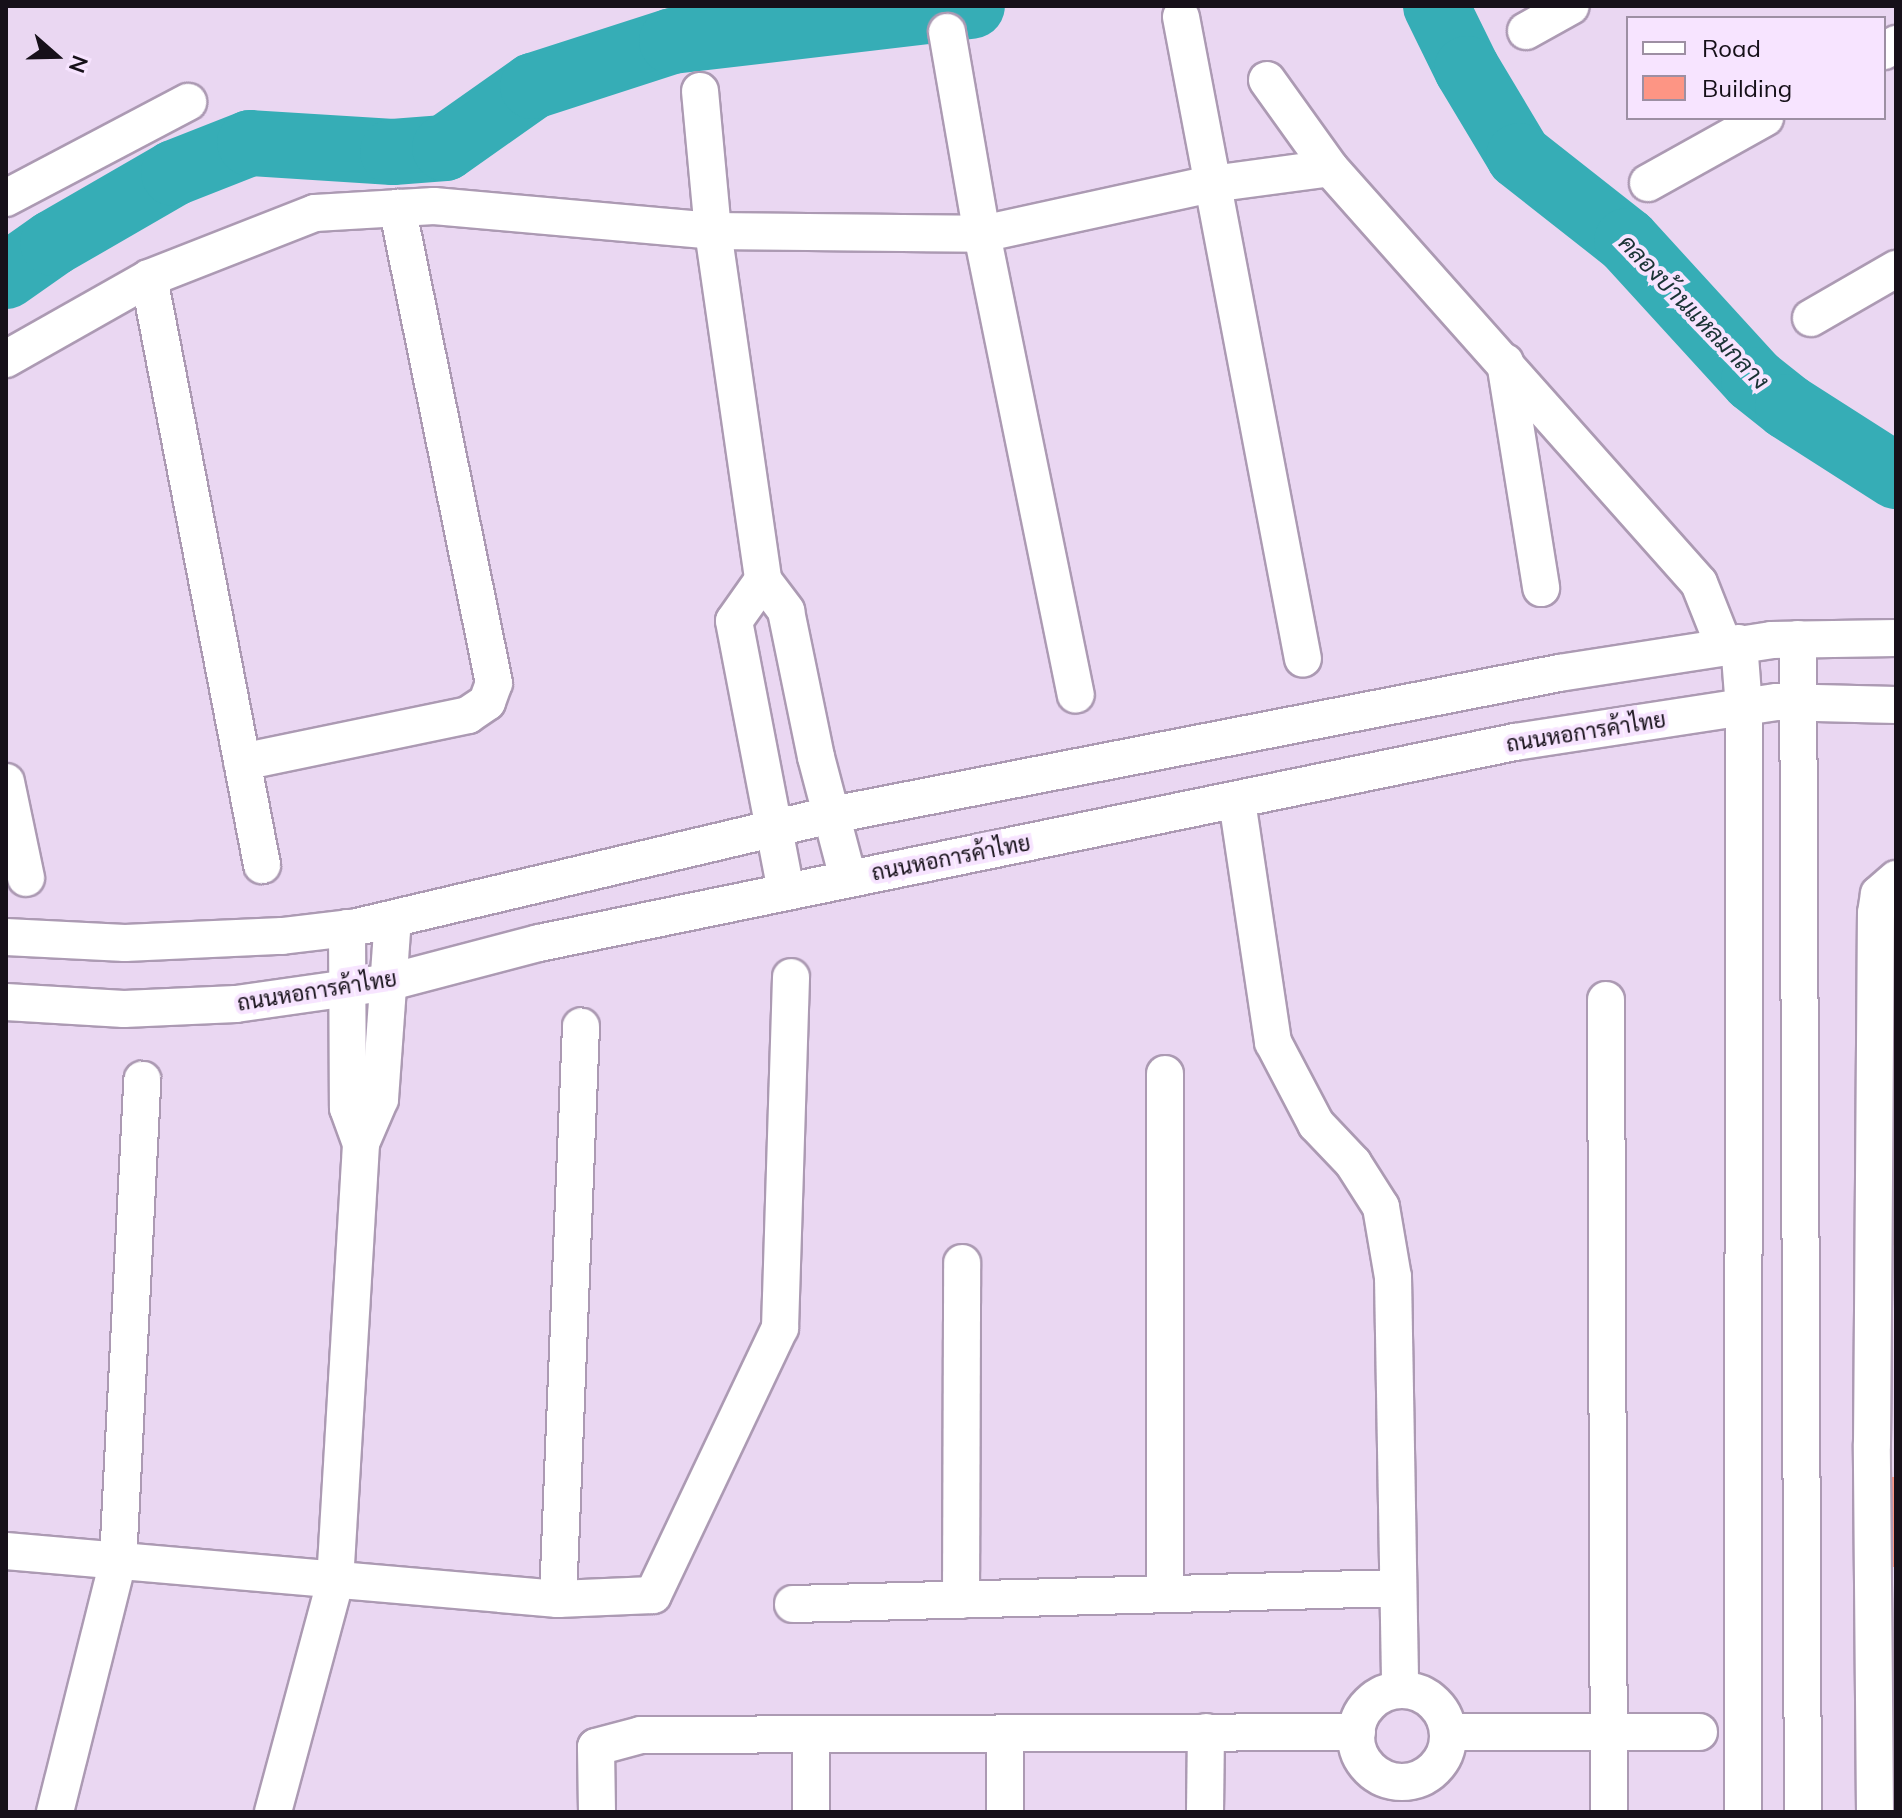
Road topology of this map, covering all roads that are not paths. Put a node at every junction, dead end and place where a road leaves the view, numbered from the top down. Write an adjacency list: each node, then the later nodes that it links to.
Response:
1 (1571, 6): 3 (street)
2 (1181, 17): 11 (street)
3 (1526, 31)
4 (947, 32): 15 (street)
5 (1267, 80): 9 (street)
6 (700, 91): 14 (street)
7 (188, 102): 12 (street)
8 (1761, 120): 10 (street)
9 (1330, 168): 11 (street); 20 (street)
10 (1648, 183)
11 (1212, 184): 15 (street); 26 (street)
12 (6, 198)
13 (397, 208): 14 (street); 17 (street); 31 (street)
14 (713, 231): 15 (street); 21 (street)
15 (982, 234): 27 (street)
16 (1896, 269): 18 (street)
17 (149, 278): 19 (street); 31 (street)
18 (1811, 318)
19 (6, 359)
20 (1505, 362): 22 (street); 25 (street)
21 (763, 580): 34 (street); 35 (street)
22 (1541, 588)
23 (1896, 638): 24 (street)
24 (1798, 639): 25 (street); 28 (street)
25 (1732, 644): 30 (street); 34 (street)
26 (1303, 659)
27 (1076, 694)
28 (1799, 701): 29 (street, ถนนหอการค้าไทย); 30 (street, ถนนหอการค้าไทย); 36 (street)
29 (1896, 705)
30 (1744, 708): 33 (street, ถนนหอการค้าไทย); 38 (street)
31 (242, 762): 37 (street)
32 (6, 782): 39 (street)
33 (1237, 801): 40 (street, ถนนหอการค้าไทย); 60 (street)
34 (832, 815): 35 (street); 40 (street)
35 (772, 831): 42 (street); 43 (street)
36 (1800, 862): 38 (street); 82 (street)
37 (262, 865)
38 (1743, 869): 81 (street)
39 (26, 878)
40 (848, 878): 42 (street, ถนนหอการค้าไทย)
41 (1896, 879): 56 (street)
42 (786, 891): 47 (street, ถนนหอการค้าไทย)
43 (393, 919): 44 (street); 47 (street)
44 (347, 928): 45 (street); 48 (street)
45 (6, 937)
46 (791, 977): 62 (street)
47 (390, 982): 48 (street, ถนนหอการค้าไทย); 54 (street)
48 (347, 989): 50 (street, ถนนหอการค้าไทย); 54 (street)
49 (1606, 1000): 69 (street)
50 (6, 1002)
51 (581, 1026): 62 (street)
52 (1165, 1074): 61 (street)
53 (142, 1080): 58 (street)
54 (361, 1143): 59 (street)
55 (962, 1263): 63 (street)
56 (1884, 1444): 83 (street)
57 (6, 1551): 58 (street)
58 (118, 1561): 59 (street); 74 (street)
59 (335, 1582): 62 (street); 75 (street)
60 (1398, 1588): 61 (street); 65 (street)
61 (1165, 1594): 63 (street)
62 (558, 1599)
63 (961, 1600): 64 (street)
64 (793, 1604)
65 (1400, 1690): 67 (street); 68 (street)
66 (1206, 1732): 67 (street); 71 (street); 79 (street)
67 (1357, 1732): 73 (street)
68 (1448, 1732): 69 (street); 73 (street)
69 (1609, 1732): 70 (street); 80 (street)
70 (1699, 1732)
71 (1005, 1733): 72 (street); 78 (street)
72 (811, 1734): 76 (street); 77 (street)
73 (1402, 1797)
74 (55, 1812)
75 (273, 1812)
76 (597, 1812)
77 (811, 1812)
78 (1005, 1812)
79 (1205, 1812)
80 (1609, 1812)
81 (1743, 1812)
82 (1803, 1812)
83 (1875, 1812)

